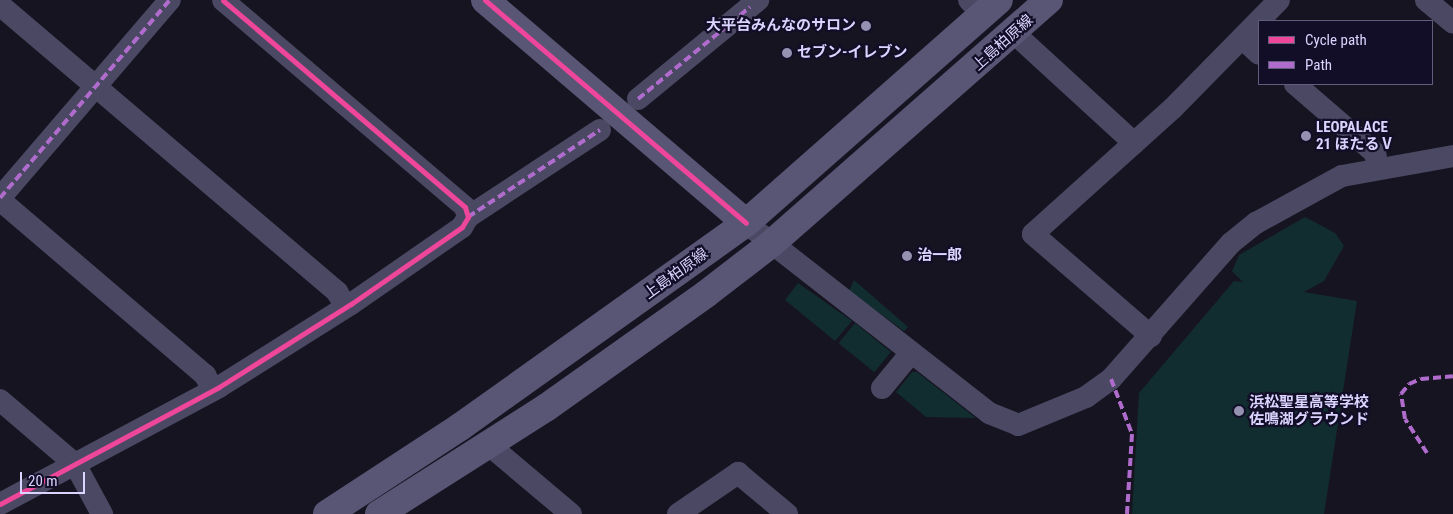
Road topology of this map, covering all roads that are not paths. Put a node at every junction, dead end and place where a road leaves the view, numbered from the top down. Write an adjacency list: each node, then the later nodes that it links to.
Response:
1 (170, 0): 17 (street)
2 (223, 0): 24 (street)
3 (485, 0): 25 (street)
4 (1049, 0): 13 (street, 上島柏原線)
5 (1280, 0): 10 (street)
6 (1426, 0): 12 (street)
7 (750, 2): 18 (street)
8 (0, 5): 17 (street)
9 (984, 5): 25 (street, 上島柏原線)
10 (1260, 20)
11 (1258, 22): 14 (street)
12 (1453, 23)
13 (1014, 34): 20 (street); 26 (street, 上島柏原線)
14 (1242, 38): 15 (street); 20 (street)
15 (1258, 53)
16 (1296, 85): 22 (street)
17 (96, 86): 23 (street); 27 (street)
18 (638, 99)
19 (600, 130): 24 (street)
20 (1134, 143): 28 (street)
21 (1453, 156): 22 (street)
22 (1378, 169): 28 (street)
23 (0, 199): 31 (street)
24 (468, 217): 27 (street)
25 (746, 223): 26 (street); 37 (street, 上島柏原線)
26 (771, 244): 29 (street); 33 (street, 上島柏原線)
27 (346, 307): 31 (street)
28 (1151, 336): 29 (street)
29 (911, 353): 30 (street)
30 (882, 388)
31 (213, 390): 34 (street)
32 (0, 400): 34 (street)
33 (489, 445): 38 (street, 上島柏原線); 39 (street)
34 (75, 464): 35 (street); 36 (street)
35 (0, 504)
36 (102, 514)
37 (327, 514)
38 (379, 514)
39 (571, 514)
40 (678, 514): 41 (street)
41 (787, 514)

